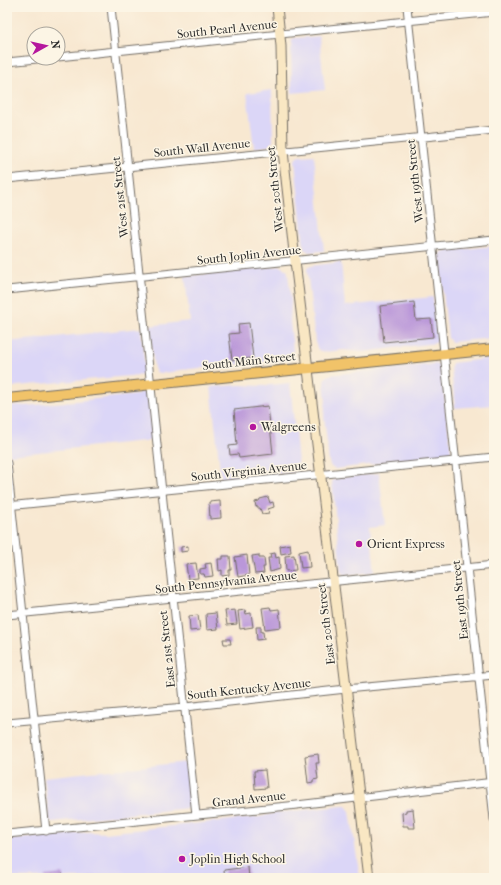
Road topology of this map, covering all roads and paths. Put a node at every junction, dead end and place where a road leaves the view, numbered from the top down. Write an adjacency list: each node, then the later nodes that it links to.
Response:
1 (111, 7): 7 (street, West 21st Street)
2 (277, 7): 6 (main road, West 20th Street)
3 (407, 7): 5 (street, West 19th Street)
4 (494, 12): 5 (street, South Pearl Avenue)
5 (409, 21): 6 (street, South Pearl Avenue); 12 (street, West 19th Street)
6 (280, 34): 7 (street, South Pearl Avenue); 13 (main road, West 20th Street)
7 (116, 51): 8 (street, South Pearl Avenue); 14 (street, West 21st Street)
8 (66, 56)
9 (26, 60): 10 (street)
10 (7, 62)
11 (494, 130): 12 (street, South Wall Avenue)
12 (421, 137): 13 (street, South Wall Avenue); 17 (street, West 19th Street)
13 (283, 151): 14 (street, South Wall Avenue); 18 (main road, West 20th Street)
14 (128, 167): 15 (street, South Wall Avenue); 19 (street, West 21st Street)
15 (7, 179)
16 (494, 240): 17 (street, South Joplin Avenue)
17 (433, 247): 18 (street, South Joplin Avenue); 22 (street, West 19th Street)
18 (295, 261): 19 (street, South Joplin Avenue); 23 (main road, West 20th Street)
19 (139, 277): 20 (street, South Joplin Avenue); 24 (street, West 21st Street)
20 (7, 290)
21 (494, 349): 22 (main road, South Main Street)
22 (444, 354): 23 (main road, South Main Street); 27 (street, East 19th Street)
23 (308, 368): 24 (main road, South Main Street); 29 (main road, East 20th Street)
24 (151, 384): 25 (main road, South Main Street); 30 (street, East 21st Street)
25 (7, 399)
26 (494, 457): 27 (street, South Virginia Avenue)
27 (456, 461): 29 (street, South Virginia Avenue); 33 (street, East 19th Street)
28 (7, 463): 31 (street)
29 (321, 475): 30 (street, South Virginia Avenue); 34 (main road, East 20th Street)
30 (162, 491): 31 (street, South Virginia Avenue); 35 (street, East 21st Street)
31 (9, 506): 36 (street)
32 (494, 565): 33 (street, South Pennsylvania Avenue)
33 (468, 568): 34 (street, South Pennsylvania Avenue); 39 (street, East 19th Street)
34 (333, 582): 35 (street, South Pennsylvania Avenue); 40 (main road, East 20th Street)
35 (173, 598): 36 (street, South Pennsylvania Avenue); 41 (street, East 21st Street)
36 (23, 614): 37 (street, South Pennsylvania Avenue); 42 (street)
37 (7, 615)
38 (494, 675): 39 (street, South Kentucky Avenue)
39 (479, 677): 40 (street, South Kentucky Avenue); 44 (street, East 19th Street)
40 (346, 689): 41 (street, South Kentucky Avenue); 45 (main road, East 20th Street)
41 (184, 707): 42 (street, South Kentucky Avenue); 46 (street, East 21st Street)
42 (34, 720): 43 (street, South Kentucky Avenue); 48 (street)
43 (7, 723)
44 (492, 782): 45 (street, Grand Avenue); 47 (street, East 19th Street)
45 (359, 797): 46 (street, Grand Avenue); 50 (main road, East 20th Street)
46 (196, 815): 48 (street, Grand Avenue)
47 (494, 819)
48 (46, 831): 49 (street, Grand Avenue)
49 (7, 834)
50 (369, 878)

